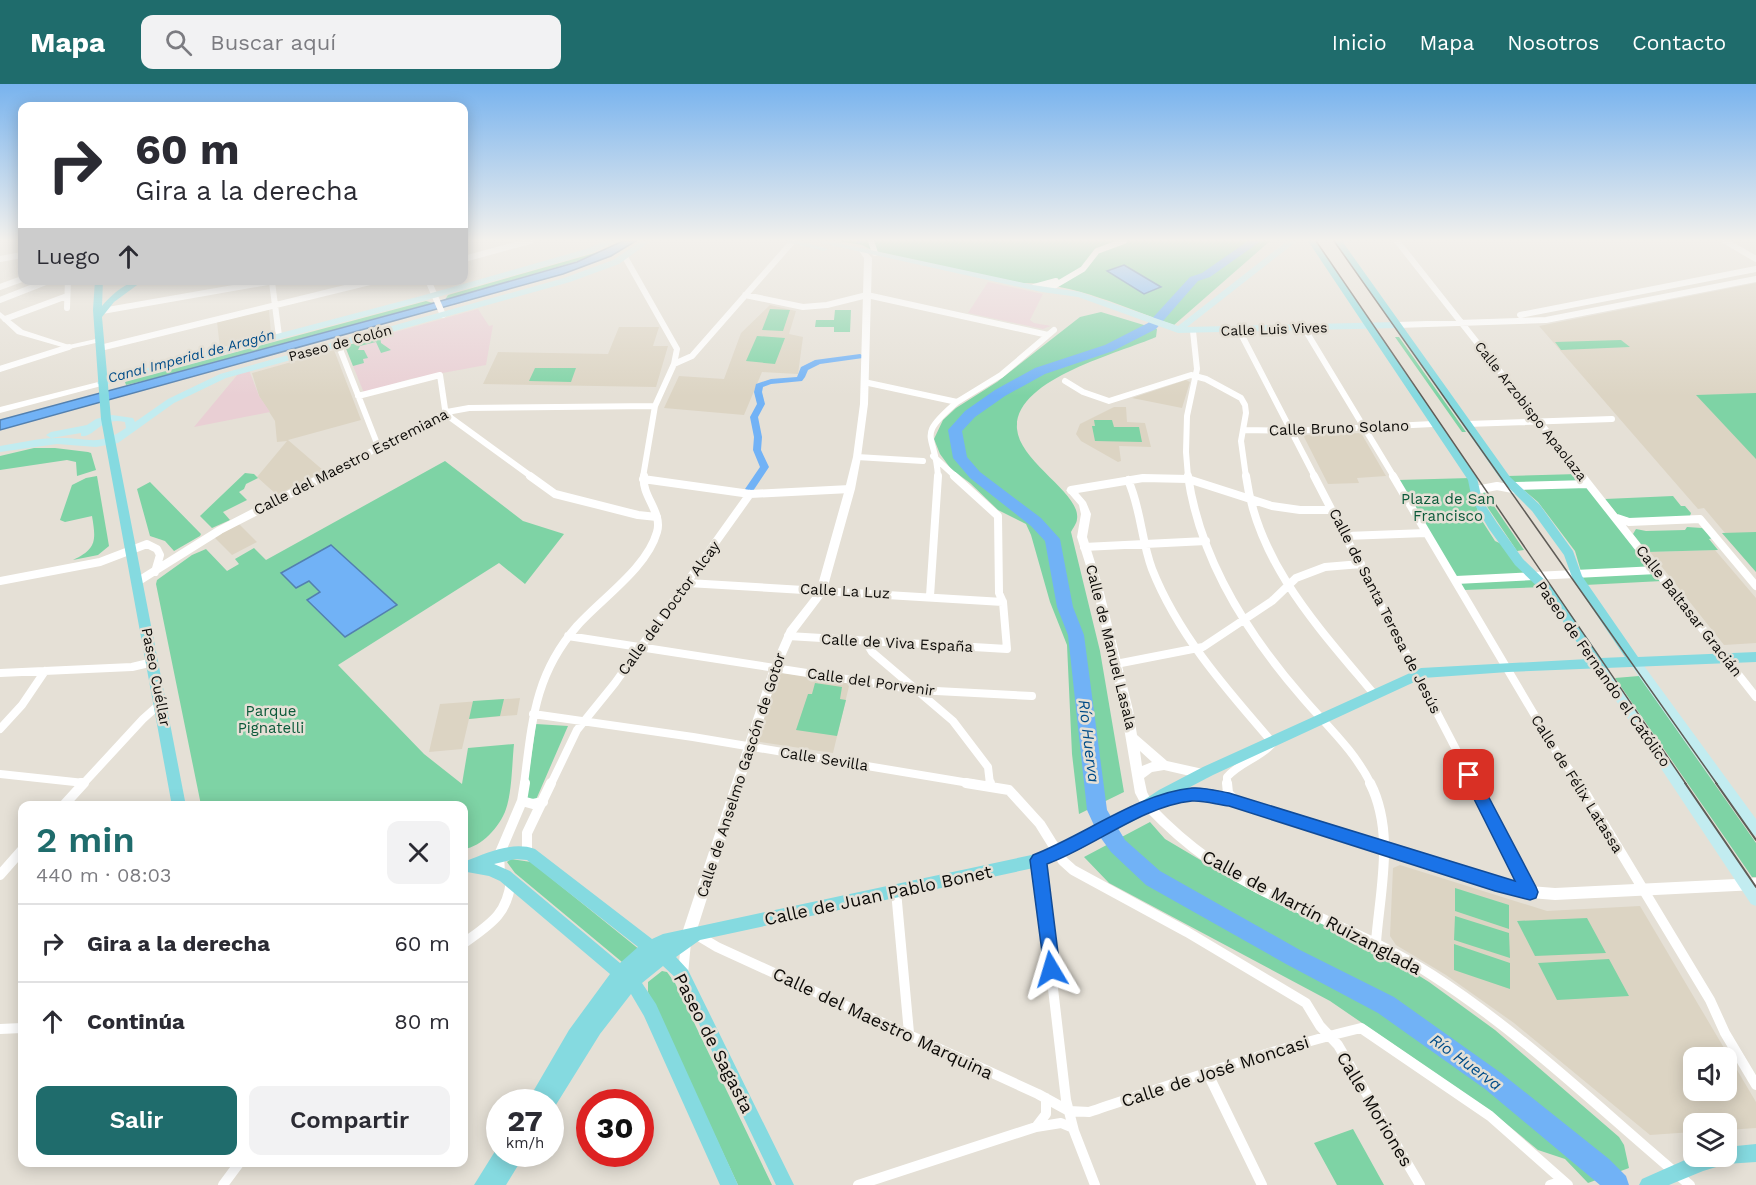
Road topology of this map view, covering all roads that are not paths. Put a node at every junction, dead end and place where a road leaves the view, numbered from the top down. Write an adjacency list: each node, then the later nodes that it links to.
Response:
1 (19, 292): 27 (street)
2 (67, 292): 25 (street)
3 (122, 292): 22 (main road)
4 (209, 292): 31 (street)
5 (275, 292): 29 (street)
6 (325, 292): 29 (street)
7 (432, 292): 26 (street)
8 (448, 292): 26 (main road)
9 (520, 292): 32 (main road, Paseo de Colón)
10 (646, 292): 46 (street)
11 (747, 292): 23 (street)
12 (1058, 292): 28 (main road)
13 (1064, 292): 21 (main road)
14 (1225, 292): 39 (main road)
15 (1347, 292): 37 (main road, Paseo de Fernando el Católico)
16 (1374, 292): 36 (main road)
17 (1436, 292): 35 (street, Calle Arzobispo Apaolaza)
18 (1636, 292): 34 (street)
19 (1687, 292): 34 (street)
20 (98, 294): 22 (main road); 31 (main road, Paseo Cuéllar)
21 (1075, 294): 28 (main road)
22 (118, 295): 31 (main road)
23 (745, 295): 24 (street); 46 (street)
24 (867, 295): 50 (street); 53 (street)
25 (67, 296): 30 (street); 33 (street)
26 (434, 297): 32 (street); 42 (main road)
27 (0, 300)
28 (1096, 302): 39 (main road, Calle Luis Vives)
29 (275, 304): 42 (street); 43 (street)
30 (67, 309)
31 (100, 313): 43 (main road, Paseo Cuéllar)
32 (442, 313): 44 (main road, Paseo de Colón)
33 (2, 316): 45 (street)
34 (1526, 321): 35 (street)
35 (1461, 323): 36 (street); 59 (street, Calle Arzobispo Apaolaza)
36 (1397, 325): 37 (main road, Calle Luis Vives); 61 (main road)
37 (1370, 326): 38 (main road, Calle Luis Vives); 60 (main road, Paseo de Fernando el Católico)
38 (1304, 328): 40 (main road, Calle Luis Vives); 62 (street)
39 (1178, 330): 41 (main road, Calle Luis Vives)
40 (1239, 330): 41 (main road, Calle Luis Vives); 66 (street, Calle de Santa Teresa de Jesús)
41 (1193, 331): 48 (street)
42 (279, 336): 51 (main road)
43 (100, 344): 45 (street); 51 (main road, Paseo Cuéllar)
44 (338, 344): 52 (street); 64 (main road, Paseo de Colón)
45 (69, 347): 47 (street)
46 (674, 364): 54 (street)
47 (0, 369)
48 (1197, 376): 49 (street); 65 (street); 76 (street)
49 (1065, 381)
50 (864, 382): 53 (street); 73 (street)
51 (102, 386): 55 (street); 57 (main road, Paseo Cuéllar)
52 (358, 396): 56 (street); 70 (street)
53 (957, 402): 72 (street)
54 (655, 406): 56 (street, Calle del Maestro Estremiana); 75 (street)
55 (0, 410)
56 (447, 412): 70 (street, Calle del Maestro Estremiana); 90 (street)
57 (106, 419): 63 (main road); 64 (main road); 68 (main road, Paseo Cuéllar)
58 (1612, 419): 59 (street)
59 (1540, 422): 61 (street); 81 (street, Calle Arzobispo Apaolaza)
60 (1433, 424): 62 (street, Calle Bruno Solano); 85 (main road, Paseo de Fernando el Católico)
61 (1467, 424): 83 (main road)
62 (1363, 427): 66 (street, Calle Bruno Solano); 79 (street)
63 (89, 428): 67 (main road); 69 (main road)
64 (131, 428): 68 (main road, Paseo de Colón)
65 (1244, 430): 66 (street, Calle Bruno Solano); 87 (street)
66 (1291, 431): 88 (street, Calle de Santa Teresa de Jesús)
67 (88, 442): 68 (main road); 71 (main road)
68 (110, 442): 98 (main road, Paseo Cuéllar)
69 (0, 444)
70 (378, 446): 101 (street, Calle del Maestro Estremiana)
71 (0, 449)
72 (933, 456): 77 (street); 80 (street)
73 (857, 457): 74 (street); 82 (street)
74 (923, 461)
75 (643, 479): 86 (street); 90 (street)
76 (1188, 479): 78 (street); 87 (street); 95 (street)
77 (957, 480): 80 (street); 112 (street)
78 (1128, 480): 84 (street); 96 (street)
79 (1396, 483): 93 (street, Calle de Félix Latassa)
80 (937, 484): 111 (street)
81 (1588, 484): 83 (street); 89 (street, Calle Arzobispo Apaolaza)
82 (850, 489): 86 (street); 110 (street)
83 (1517, 489): 85 (street); 102 (main road)
84 (1071, 490): 97 (street, Calle de Manuel Lasala)
85 (1476, 490): 103 (main road, Paseo de Fernando el Católico)
86 (750, 494): 107 (street, Calle del Doctor Alcay)
87 (1249, 500): 88 (street); 109 (street)
88 (1332, 510): 94 (street, Calle de Santa Teresa de Jesús)
89 (1615, 516): 91 (street); 92 (street, Calle Arzobispo Apaolaza)
90 (657, 517): 114 (street)
91 (1703, 521): 92 (street); 108 (street)
92 (1624, 528): 100 (street, Calle Baltasar Gracián)
93 (1426, 533): 94 (street); 104 (street, Calle de Félix Latassa)
94 (1346, 536): 99 (street, Calle de Santa Teresa de Jesús)
95 (1206, 541): 96 (street); 113 (street)
96 (1144, 543): 97 (street); 118 (street)
97 (1084, 547): 124 (street, Calle de Manuel Lasala)
98 (131, 549): 101 (street); 105 (street); 106 (main road, Paseo Cuéllar)
99 (1361, 564): 109 (street); 129 (street, Calle de Santa Teresa de Jesús)
100 (1657, 570): 102 (street); 120 (street, Calle Baltasar Gracián)
101 (155, 572): 106 (street, Calle del Maestro Estremiana)
102 (1575, 574): 103 (street); 122 (main road)
103 (1535, 576): 104 (street); 123 (main road, Paseo de Fernando el Católico)
104 (1456, 580): 125 (street, Calle de Félix Latassa)
105 (0, 581)
106 (137, 582): 121 (main road, Paseo Cuéllar)
107 (688, 583): 110 (street, Calle La Luz); 117 (street, Calle del Doctor Alcay)
108 (1756, 585)
109 (1288, 586): 113 (street); 131 (street)
110 (822, 589): 111 (street, Calle La Luz); 115 (street, Calle de Anselmo Gascón de Gotor)
111 (930, 596): 112 (street, Calle La Luz)
112 (1003, 602): 116 (street, Calle de Viva España)
113 (1244, 621): 118 (street); 136 (street)
114 (568, 636): 117 (street, Calle del Porvenir); 135 (street)
115 (788, 636): 116 (street, Calle de Viva España); 126 (street, Calle de Anselmo Gascón de Gotor)
116 (866, 642): 130 (street)
117 (639, 647): 126 (street, Calle del Porvenir); 137 (street, Calle del Doctor Alcay)
118 (1198, 649): 124 (street); 140 (street)
119 (1756, 657): 120 (main road, Calle de Juan Pablo Bonet)
120 (1726, 658): 122 (main road, Calle de Juan Pablo Bonet); 133 (street, Calle Baltasar Gracián)
121 (153, 662): 127 (street); 134 (main road, Paseo Cuéllar)
122 (1635, 662): 123 (main road, Calle de Juan Pablo Bonet); 154 (main road)
123 (1597, 663): 125 (main road, Calle de Juan Pablo Bonet); 165 (main road, Paseo de Fernando el Católico)
124 (1116, 664): 139 (street, Calle de Manuel Lasala)
125 (1508, 667): 129 (main road, Calle de Juan Pablo Bonet); 166 (street, Calle de Félix Latassa)
126 (775, 668): 130 (street, Calle del Porvenir); 141 (street, Calle de Anselmo Gascón de Gotor)
127 (45, 671): 128 (street); 138 (street)
128 (0, 673)
129 (1417, 674): 131 (main road, Calle de Juan Pablo Bonet); 168 (street, Calle de Santa Teresa de Jesús)
130 (917, 690): 132 (street, Calle del Porvenir); 147 (street)
131 (1374, 694): 136 (main road, Calle de Juan Pablo Bonet)
132 (1032, 696)
133 (1756, 697)
134 (160, 703): 146 (street); 149 (main road, Paseo Cuéllar)
135 (533, 714): 137 (street, Calle Sevilla); 150 (street)
136 (1323, 719): 140 (main road, Calle de Juan Pablo Bonet); 155 (street)
137 (586, 720): 141 (street, Calle Sevilla); 151 (street, Calle del Doctor Alcay)
138 (0, 729)
139 (1134, 739): 142 (street, Calle de Manuel Lasala); 145 (street, Calle de Manuel Lasala)
140 (1273, 743): 144 (main road, Calle de Juan Pablo Bonet); 152 (street)
141 (750, 747): 147 (street, Calle Sevilla); 170 (street, Calle de Anselmo Gascón de Gotor)
142 (1164, 765): 144 (street, Calle de Manuel Lasala); 145 (street)
143 (0, 774): 146 (street)
144 (1203, 774): 153 (main road, Calle de Juan Pablo Bonet)
145 (1138, 777): 153 (street, Calle de Manuel Lasala)
146 (84, 783): 148 (street)
147 (990, 786): 157 (street, Calle Sevilla)
148 (68, 801)
149 (176, 801)
150 (522, 801): 151 (street); 159 (street)
151 (543, 802): 156 (street, Calle del Doctor Alcay)
152 (1236, 802): 153 (street); 155 (street)
153 (1142, 809): 157 (main road, Calle de Juan Pablo Bonet); 172 (street, Calle de Martín Ruizanglada)
154 (1756, 830)
155 (1384, 847): 168 (street); 172 (street)
156 (527, 853): 159 (main road); 173 (main road, Paseo de Sagasta)
157 (1058, 853): 160 (main road, Calle de Juan Pablo Bonet); 179 (street, Calle Moriones)
158 (18, 855): 163 (street)
159 (498, 855): 161 (main road); 164 (street)
160 (1038, 860): 167 (main road, Calle de Juan Pablo Bonet); 185 (street)
161 (468, 867)
162 (468, 867): 164 (main road)
163 (0, 875)
164 (506, 877): 171 (street); 175 (main road)
165 (1751, 884): 166 (street); 169 (main road, Paseo de Fernando el Católico)
166 (1642, 889): 168 (street); 181 (street, Calle de Félix Latassa)
167 (896, 891): 170 (main road, Calle de Juan Pablo Bonet); 178 (street)
168 (1530, 892)
169 (1756, 899)
170 (690, 938): 173 (main road, Calle de Juan Pablo Bonet); 174 (street); 178 (street, Calle del Maestro Marquina)
171 (468, 940)
172 (1376, 942): 194 (street, Calle de Martín Ruizanglada)
173 (658, 952): 174 (main road, Paseo de Sagasta); 175 (main road, Calle de Juan Pablo Bonet)
174 (683, 975): 200 (main road, Paseo de Sagasta)
175 (626, 978): 182 (main road); 183 (main road); 199 (main road)
176 (18, 1028): 177 (street)
177 (0, 1029)
178 (909, 1033): 184 (street, Calle del Maestro Marquina)
179 (1328, 1035): 180 (street, Calle de José Moncasi); 195 (street, Calle de José Moncasi); 204 (street, Calle Moriones)
180 (1208, 1072): 185 (street, Calle de José Moncasi); 203 (street)
181 (1756, 1085)
182 (543, 1089)
183 (556, 1089)
184 (1046, 1098): 185 (street, Calle del Maestro Marquina); 186 (street)
185 (1069, 1111): 187 (street)
186 (1036, 1127): 187 (street); 201 (street)
187 (1073, 1128): 202 (street)
188 (1756, 1153): 189 (main road)
189 (1737, 1155)
190 (236, 1167): 196 (street)
191 (495, 1167): 197 (main road)
192 (508, 1167): 198 (main road)
193 (1691, 1167): 194 (main road)
194 (1664, 1180): 206 (street, Calle de Martín Ruizanglada)
195 (1565, 1183): 205 (street)
196 (223, 1185)
197 (483, 1185)
198 (496, 1185)
199 (729, 1185)
200 (785, 1185)
201 (858, 1185)
202 (1095, 1185)
203 (1262, 1185)
204 (1420, 1185)
205 (1550, 1185)
206 (1690, 1185)

